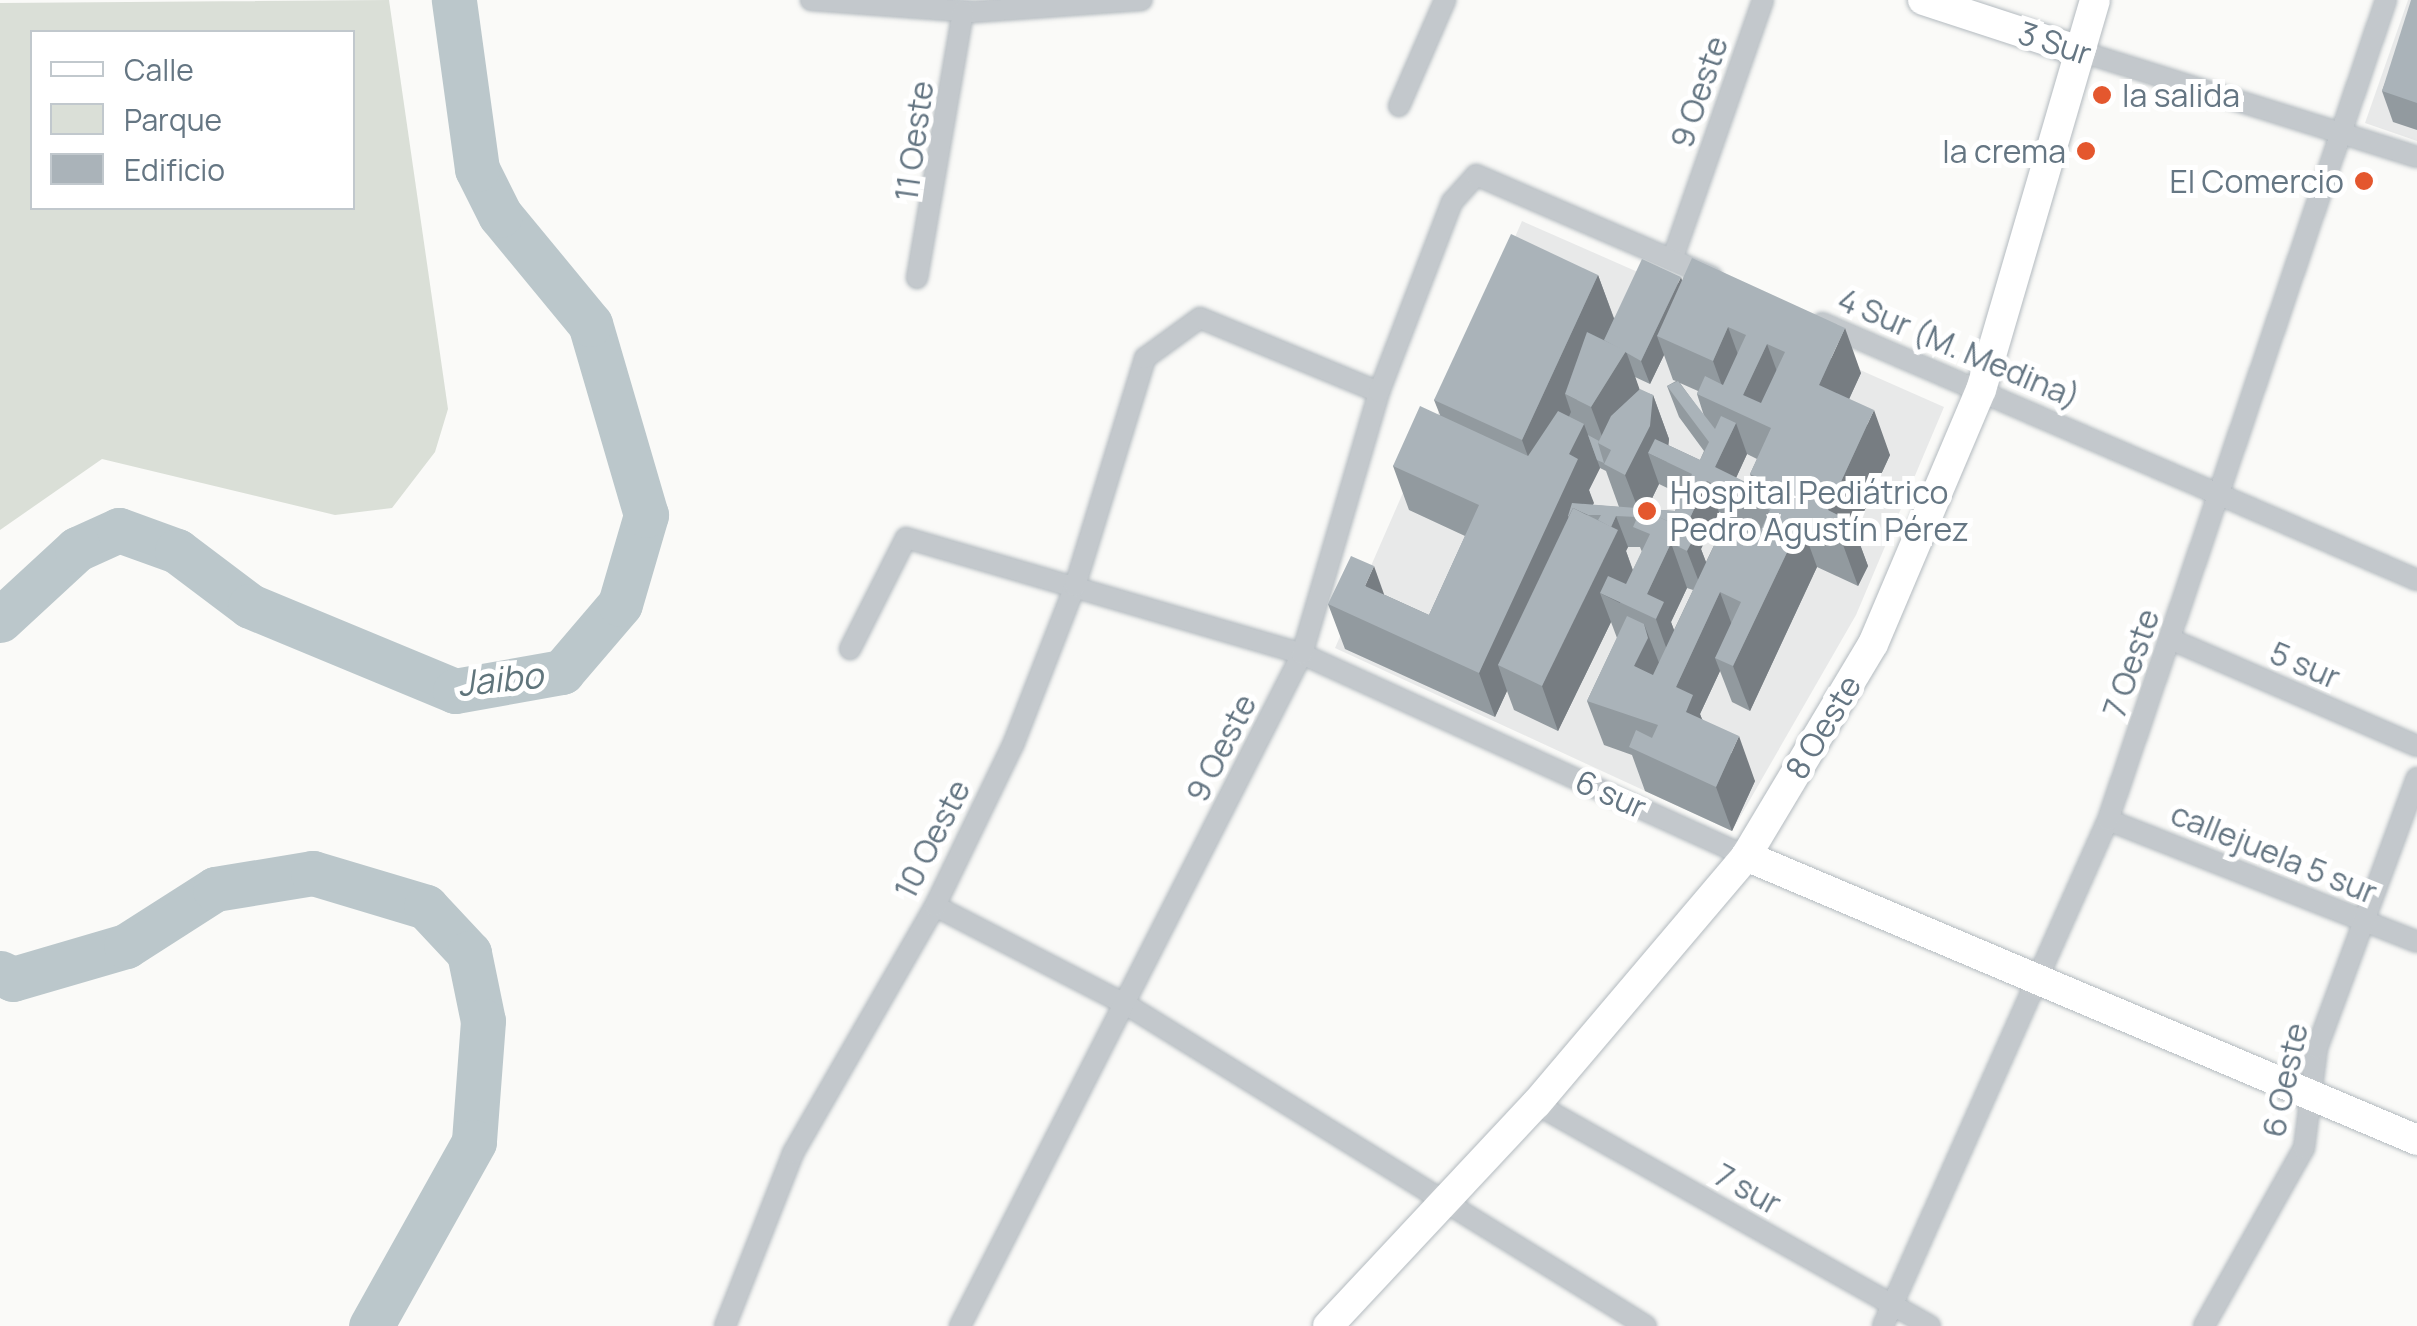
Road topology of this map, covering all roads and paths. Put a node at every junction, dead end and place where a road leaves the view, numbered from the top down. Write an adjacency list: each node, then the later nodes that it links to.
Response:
1 (812, 0): 8 (street)
2 (1142, 0): 8 (street)
3 (1445, 0): 10 (street)
4 (1763, 0): 13 (street, 9 Oeste)
5 (1923, 0): 9 (main road, 3 Sur)
6 (2095, 0): 9 (main road, 8 Oeste)
7 (2386, 0): 11 (street, 7 Oeste)
8 (963, 11): 14 (street, 11 Oeste)
9 (2079, 51): 11 (street, 3 Sur); 17 (main road, 8 Oeste)
10 (1399, 106)
11 (2342, 133): 12 (street, 3 Sur); 19 (street, 7 Oeste)
12 (2417, 157)
13 (1672, 260): 15 (street); 18 (street, 9 Oeste)
14 (917, 278)
15 (1727, 283)
16 (1799, 314): 17 (street, 4 Sur (M. Medina))
17 (1980, 390): 19 (street, 4 Sur (M. Medina)); 28 (main road, 8 Oeste)
18 (1378, 392): 21 (street, 10 Oeste); 24 (street, 9 Oeste)
19 (2223, 492): 20 (street, 4 Sur (M. Medina)); 22 (street, 7 Oeste)
20 (2417, 580)
21 (1075, 586): 23 (street, 6 sur); 24 (street, 6 sur); 29 (street, 10 Oeste)
22 (2170, 639): 25 (street, 5 sur); 27 (street, 7 Oeste)
23 (850, 649)
24 (1302, 654): 28 (street, 6 sur); 33 (street, 9 Oeste)
25 (2417, 746)
26 (2417, 778): 30 (street, 6 Oeste)
27 (2108, 820): 30 (street, callejuela 5 sur); 32 (street, 7 Oeste)
28 (1746, 856): 32 (main road, 6 sur); 35 (main road, 8 Oeste)
29 (935, 906): 33 (street); 39 (street, 10 Oeste)
30 (2364, 922): 31 (street, callejuela 5 sur); 34 (street, 6 Oeste)
31 (2417, 942)
32 (2041, 982): 34 (main road, 6 sur); 38 (street, 7 Oeste)
33 (1127, 1006): 37 (street); 40 (street, 9 Oeste)
34 (2314, 1096): 36 (main road, 6 sur); 45 (street, 6 Oeste)
35 (1536, 1104): 37 (main road, 8 Oeste); 38 (street, 7 sur)
36 (2417, 1140)
37 (1447, 1199): 41 (main road, 8 Oeste); 42 (street)
38 (1894, 1306): 43 (street, 7 Oeste); 44 (street, 7 sur)
39 (725, 1326)
40 (960, 1326)
41 (1328, 1326)
42 (1646, 1326)
43 (1883, 1326)
44 (1930, 1326)
45 (2204, 1326)

